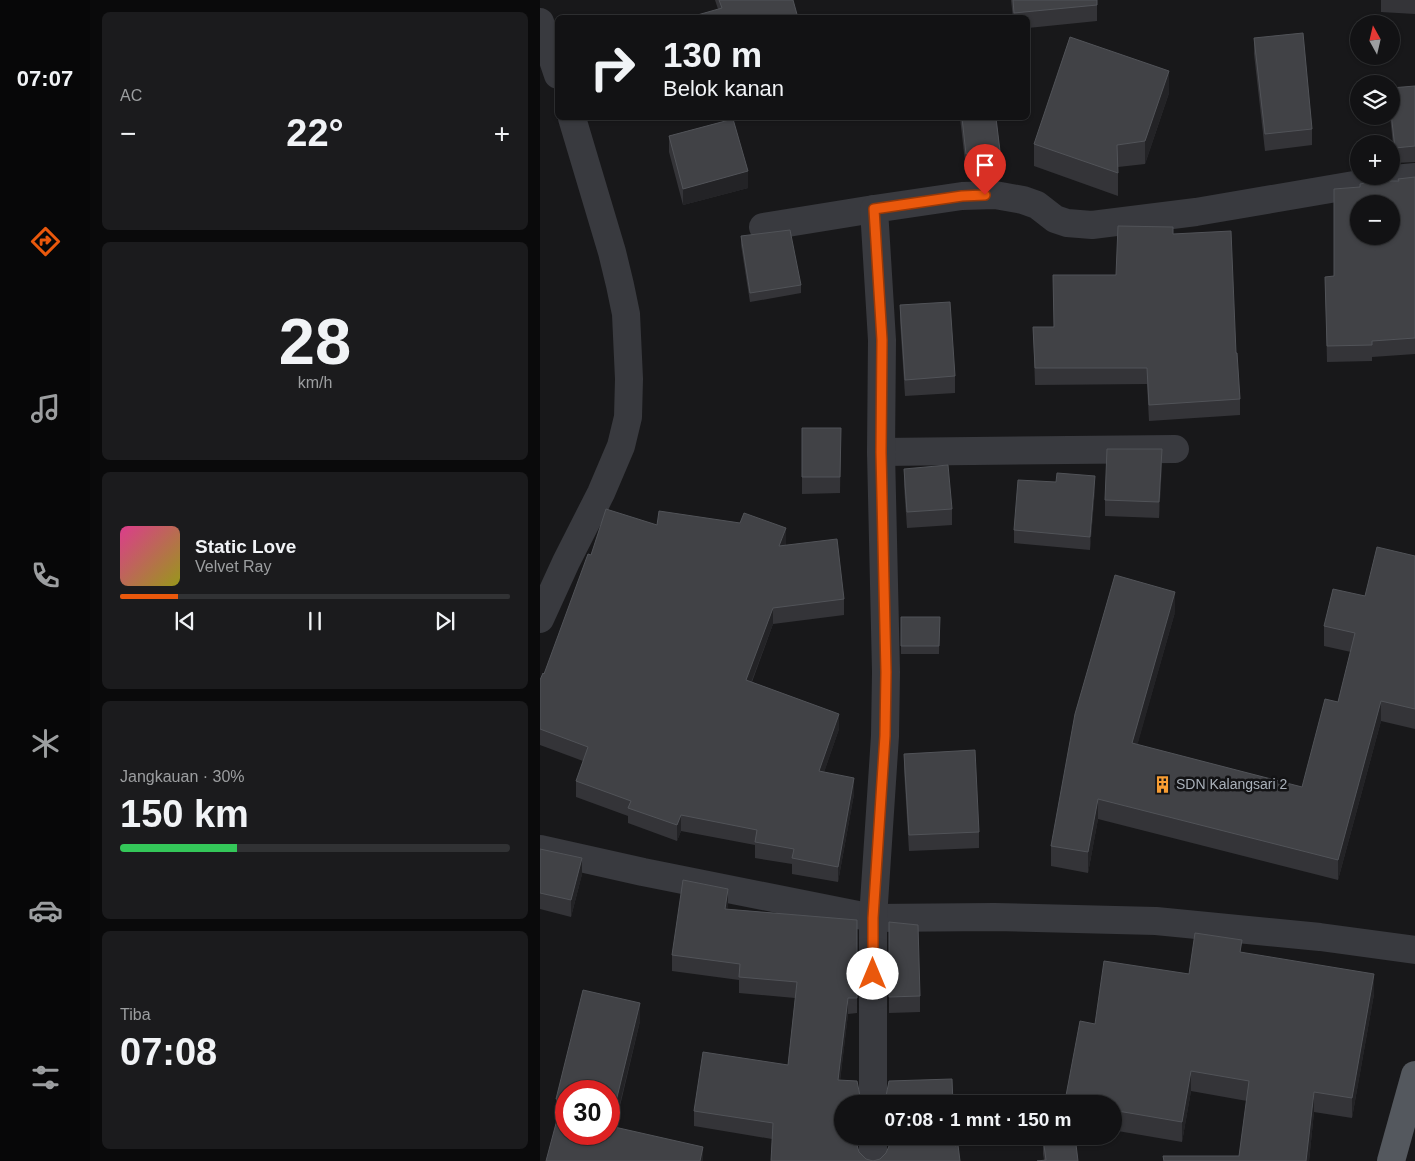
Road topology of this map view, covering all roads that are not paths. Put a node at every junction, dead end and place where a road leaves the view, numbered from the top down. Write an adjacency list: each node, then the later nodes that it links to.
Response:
1 (540, 22): 2 (street)
2 (555, 66)
3 (573, 120): 9 (street)
4 (1415, 177): 5 (street)
5 (874, 209): 6 (street); 8 (street)
6 (763, 227)
7 (1175, 449): 8 (street)
8 (881, 452): 11 (street)
9 (540, 619)
10 (540, 849): 11 (street)
11 (873, 918): 12 (street); 14 (street)
12 (1415, 950)
13 (1415, 1074): 17 (main road)
14 (873, 1095)
15 (873, 1145): 16 (street)
16 (873, 1161)
17 (1391, 1161)

